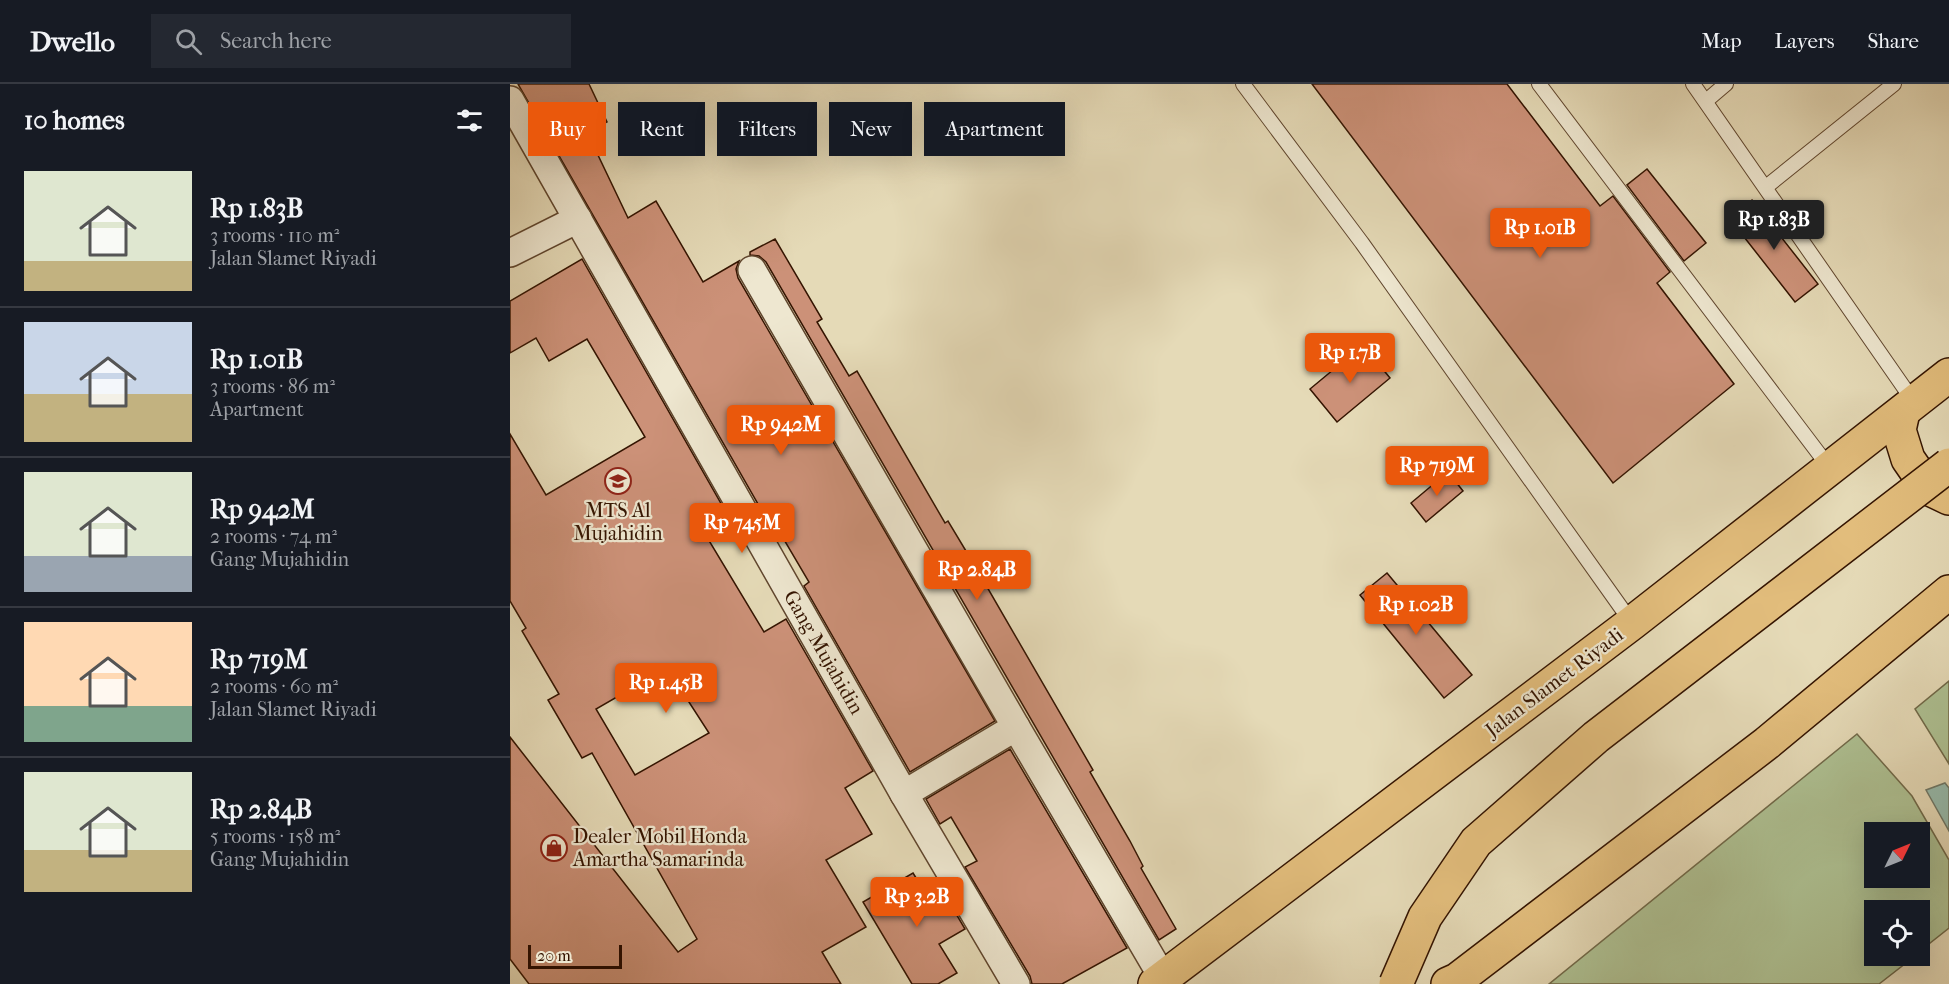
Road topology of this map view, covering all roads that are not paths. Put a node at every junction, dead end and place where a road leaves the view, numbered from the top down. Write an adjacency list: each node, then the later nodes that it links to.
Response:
1 (1243, 84): 18 (lane)
2 (1539, 84): 15 (lane)
3 (1693, 84): 7 (lane)
4 (1726, 84): 7 (lane)
5 (1894, 84): 8 (lane)
6 (510, 100): 9 (street, Gang Mujahidin)
7 (1706, 101): 8 (lane)
8 (1766, 187): 13 (lane)
9 (578, 219): 10 (street); 20 (street, Gang Mujahidin)
10 (510, 253)
11 (752, 270): 19 (street)
12 (1949, 375): 13 (highway, Jalan Slamet Riyadi)
13 (1909, 407): 15 (highway, Jalan Slamet Riyadi); 16 (highway)
14 (1949, 465): 23 (highway, bridge)
15 (1829, 468): 18 (highway, Jalan Slamet Riyadi)
16 (1949, 498)
17 (1949, 592): 24 (highway)
18 (1632, 623): 21 (highway, Jalan Slamet Riyadi)
19 (1016, 727): 20 (street); 21 (street)
20 (904, 794): 22 (street, Gang Mujahidin)
21 (1159, 981)
22 (1016, 984)
23 (1396, 984)
24 (1448, 984)

